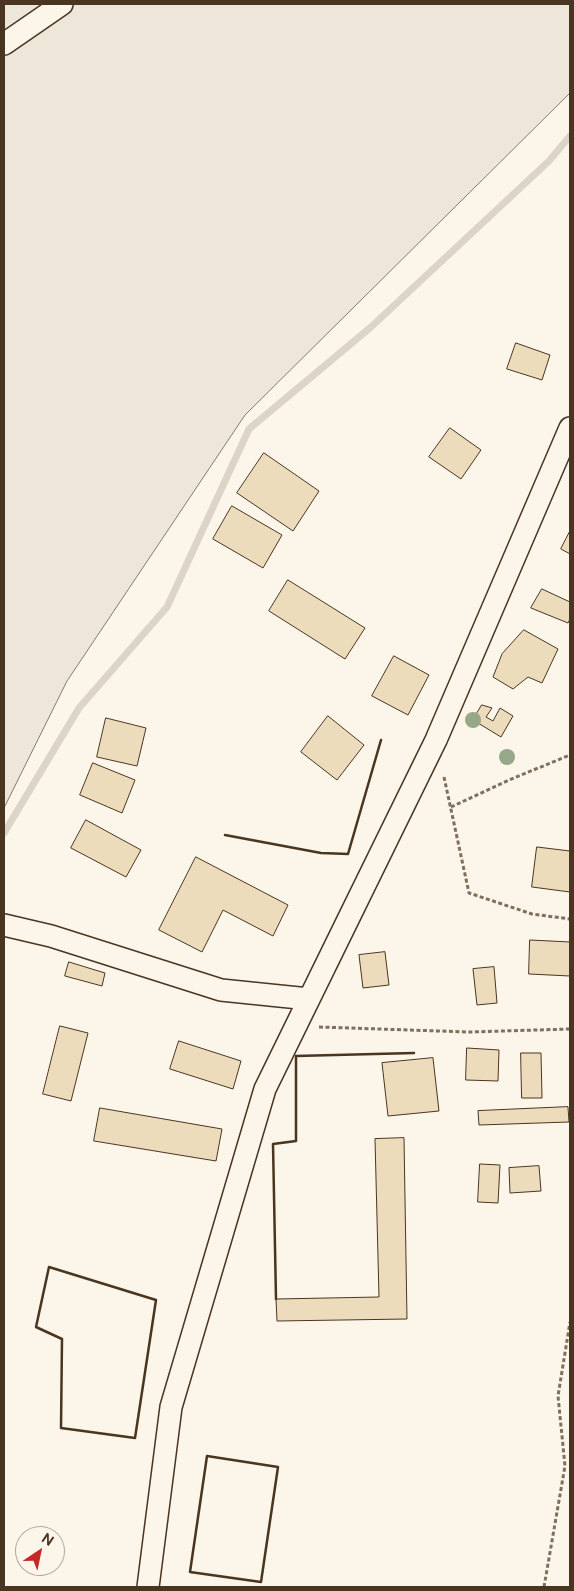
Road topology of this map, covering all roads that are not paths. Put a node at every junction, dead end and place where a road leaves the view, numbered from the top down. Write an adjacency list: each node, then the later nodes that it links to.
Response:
1 (62, 4): 2 (street)
2 (4, 44)
3 (570, 428): 5 (street)
4 (4, 925): 5 (street)
5 (309, 999): 6 (street)
6 (148, 1587)

